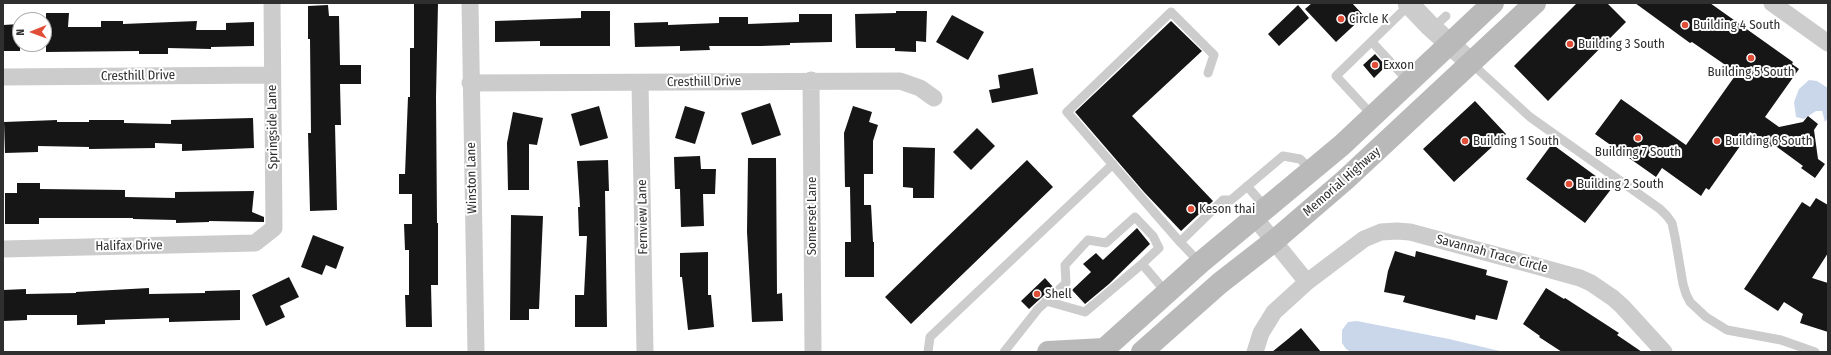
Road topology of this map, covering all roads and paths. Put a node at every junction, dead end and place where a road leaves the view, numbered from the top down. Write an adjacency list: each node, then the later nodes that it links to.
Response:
1 (272, 3): 12 (street, Springside Lane)
2 (470, 3): 17 (street, Winston Lane)
3 (1535, 3): 10 (main road, Memorial Highway)
4 (1772, 3): 8 (street)
5 (1409, 4): 7 (lane); 9 (street)
6 (1491, 4): 9 (main road)
7 (1372, 42): 16 (lane); 19 (lane)
8 (1828, 43)
9 (1450, 44): 10 (street); 16 (main road)
10 (1471, 63): 24 (main road, Memorial Highway); 43 (lane)
11 (1208, 74): 20 (lane)
12 (272, 75): 13 (street, Cresthill Drive); 26 (street, Springside Lane)
13 (3, 77)
14 (810, 80): 15 (street, Cresthill Drive); 18 (street, Cresthill Drive); 36 (street, Somerset Lane)
15 (640, 82): 17 (street, Cresthill Drive); 35 (street, Fernview Lane)
16 (1409, 82): 19 (main road)
17 (470, 83): 34 (street, Winston Lane)
18 (934, 98)
19 (1373, 116): 21 (main road)
20 (1112, 164): 25 (lane); 37 (lane)
21 (1312, 171): 22 (lane); 23 (main road)
22 (1247, 186): 23 (lane); 25 (lane)
23 (1261, 213): 24 (street); 28 (main road)
24 (1274, 241): 30 (street); 40 (main road, Memorial Highway)
25 (1180, 242): 28 (lane)
26 (255, 243): 27 (street, Halifax Drive)
27 (3, 249)
28 (1200, 263): 31 (main road)
29 (1142, 264): 31 (lane); 32 (lane); 32 (lane)
30 (1306, 282): 41 (street, Savannah Trace Circle); 42 (street, Savannah Trace Circle)
31 (1166, 292): 33 (main road)
32 (1046, 302): 38 (lane)
33 (1102, 351): 39 (main road)
34 (476, 352)
35 (646, 352)
36 (813, 352)
37 (928, 352)
38 (1004, 352)
39 (1048, 352)
40 (1142, 352)
41 (1256, 352)
42 (1664, 352)
43 (1815, 352)

